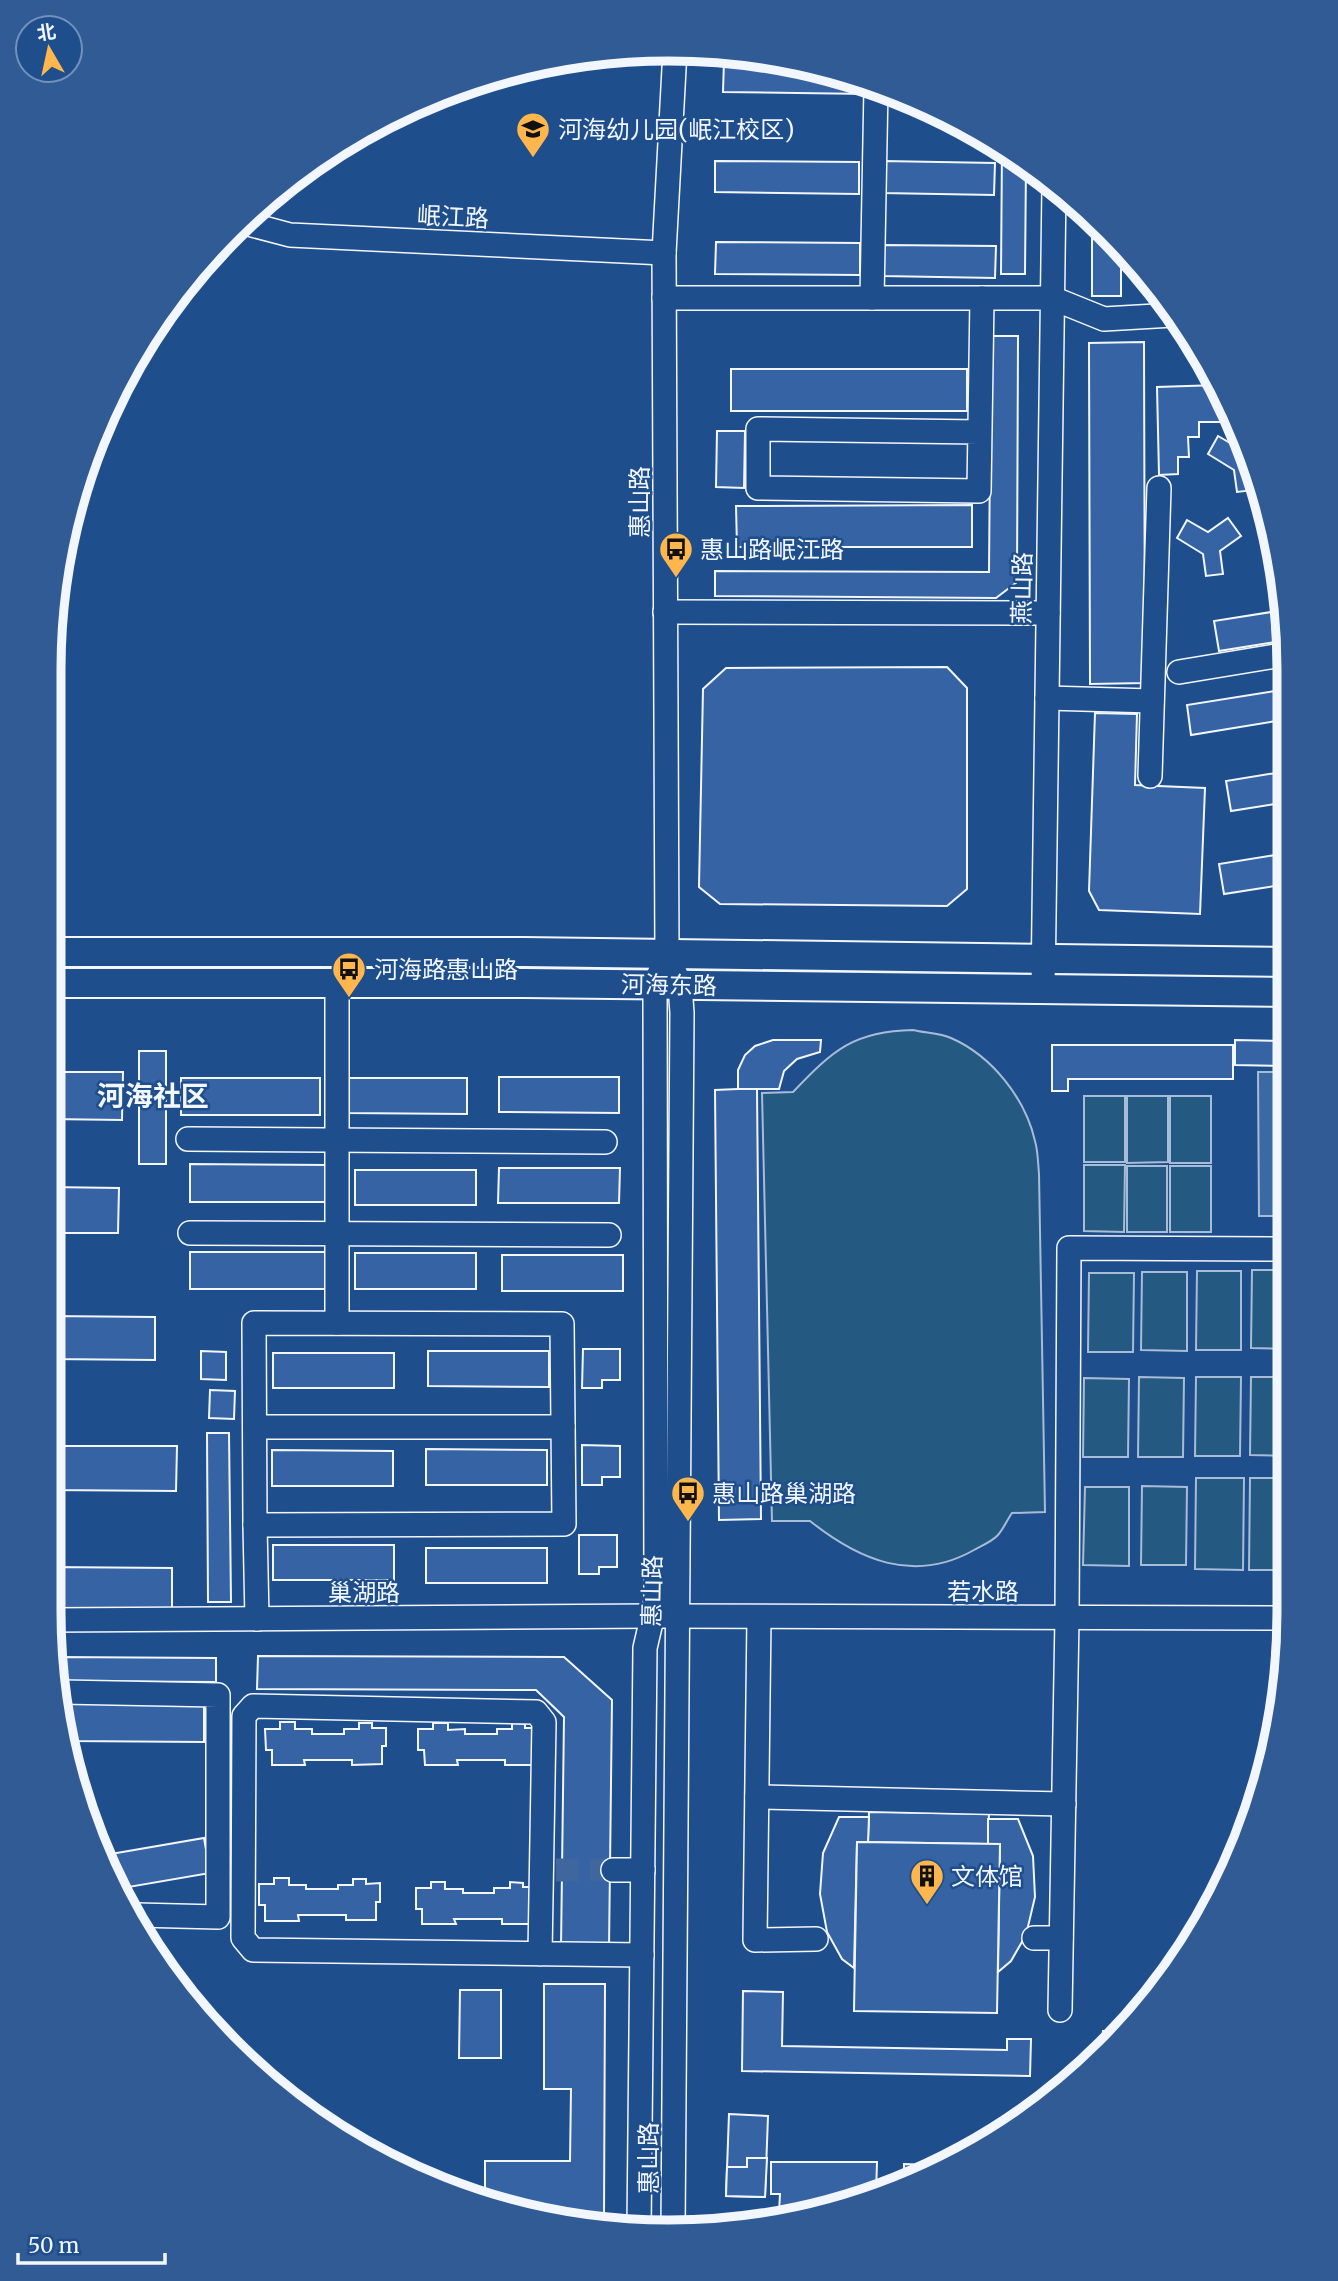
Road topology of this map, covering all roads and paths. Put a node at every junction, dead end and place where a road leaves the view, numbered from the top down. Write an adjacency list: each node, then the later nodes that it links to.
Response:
1 (674, 61): 5 (street, 惠山路)
2 (876, 98): 7 (street)
3 (1054, 199): 9 (street, 燕山路)
4 (253, 226): 5 (street, 岷江路)
5 (664, 253): 6 (street, 惠山路)
6 (664, 298): 7 (street); 13 (street, 惠山路)
7 (872, 298): 8 (street)
8 (982, 298): 9 (street); 11 (street)
9 (1052, 298): 10 (street); 14 (street, 燕山路)
10 (1163, 316)
11 (979, 432): 11 (street)
12 (1159, 488): 18 (street)
13 (666, 612): 14 (street); 21 (street, 惠山路)
14 (1048, 612): 17 (street, 燕山路)
15 (1276, 656): 16 (street)
16 (1179, 672)
17 (1047, 698): 18 (street); 22 (street, 燕山路)
18 (1152, 701): 19 (street)
19 (1150, 776)
20 (61, 952): 21 (main road, 河海东路)
21 (667, 954): 22 (main road, 河海东路); 26 (street, 惠山路)
22 (1044, 959): 23 (main road, 河海东路); 27 (street, 燕山路)
23 (1277, 962)
24 (61, 983): 25 (main road, 河海东路)
25 (337, 983): 26 (main road, 河海东路); 30 (street)
26 (668, 985): 27 (main road, 河海东路); 40 (street, 惠山路); 41 (street, 惠山路)
27 (1043, 989): 28 (main road, 河海东路)
28 (1277, 992)
29 (188, 1139): 30 (street)
30 (337, 1140): 31 (street); 33 (street)
31 (605, 1142)
32 (190, 1233): 33 (street)
33 (337, 1234): 34 (street); 36 (street)
34 (609, 1235)
35 (1277, 1249): 43 (street)
36 (337, 1323): 37 (street); 38 (street)
37 (255, 1427): 38 (street); 39 (street)
38 (563, 1427): 39 (street)
39 (255, 1525): 45 (street)
40 (653, 1616): 41 (street, 巢湖路); 45 (street, 巢湖路); 51 (street, 惠山路)
41 (678, 1616): 42 (street, 若水路); 60 (street, 惠山路)
42 (759, 1617): 43 (street, 若水路); 48 (street)
43 (1067, 1618): 44 (street, 若水路); 49 (street)
44 (1277, 1618)
45 (257, 1619): 46 (street, 巢湖路)
46 (61, 1620)
47 (66, 1692): 52 (street)
48 (757, 1797): 49 (street); 55 (street)
49 (1064, 1804): 54 (street)
50 (613, 1870): 51 (street)
51 (643, 1870): 57 (street, 惠山路)
52 (142, 1914)
53 (1034, 1938): 54 (street)
54 (1061, 1938): 58 (street)
55 (816, 1939)
56 (540, 1954): 56 (street); 57 (street)
57 (642, 1955): 59 (street, 惠山路)
58 (1060, 2010)
59 (639, 2219)
60 (673, 2220)

